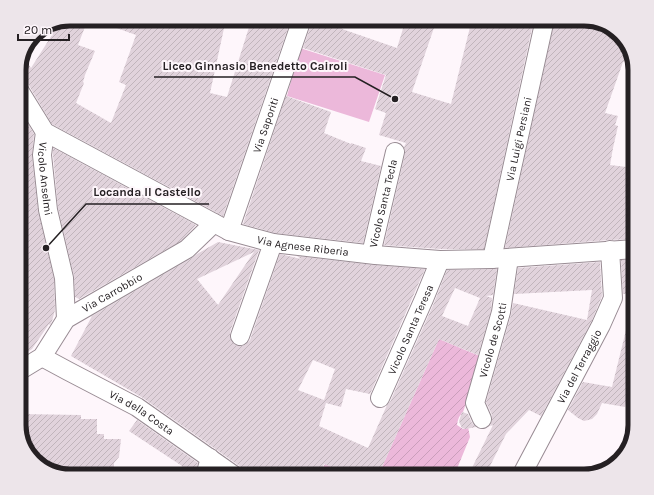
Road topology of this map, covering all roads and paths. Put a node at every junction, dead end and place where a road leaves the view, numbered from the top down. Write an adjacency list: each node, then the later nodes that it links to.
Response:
1 (299, 26): 6 (street, Via Saporiti)
2 (544, 26): 11 (street, Via Luigi Persiani)
3 (26, 101): 4 (street, Via Agnese Riberia)
4 (45, 132): 6 (street, Via Agnese Riberia); 13 (street, Vicolo Anselmi)
5 (395, 152): 10 (street, Vicolo Santa Tecla)
6 (222, 227): 7 (street, Via Agnese Riberia); 13 (street, Via Carrobbio)
7 (273, 243): 10 (street, Via Agnese Riberia); 14 (street)
8 (628, 249): 9 (street, Via Agnese Riberia)
9 (610, 250): 11 (street, Via Agnese Riberia); 22 (street, Via del Terraggio)
10 (371, 254): 12 (street, Via Agnese Riberia)
11 (500, 259): 12 (street, Via Agnese Riberia); 18 (street, Vicolo de Scotti)
12 (440, 260): 17 (street, Vicolo Santa Teresa)
13 (66, 319): 15 (street, Via Carrobbio)
14 (240, 336)
15 (42, 357): 16 (street, Via Carrobbio); 19 (street, Via della Costa)
16 (26, 367)
17 (380, 398)
18 (482, 419)
19 (210, 458): 20 (street); 21 (street, Via della Costa)
20 (207, 469)
21 (225, 469)
22 (525, 469)

